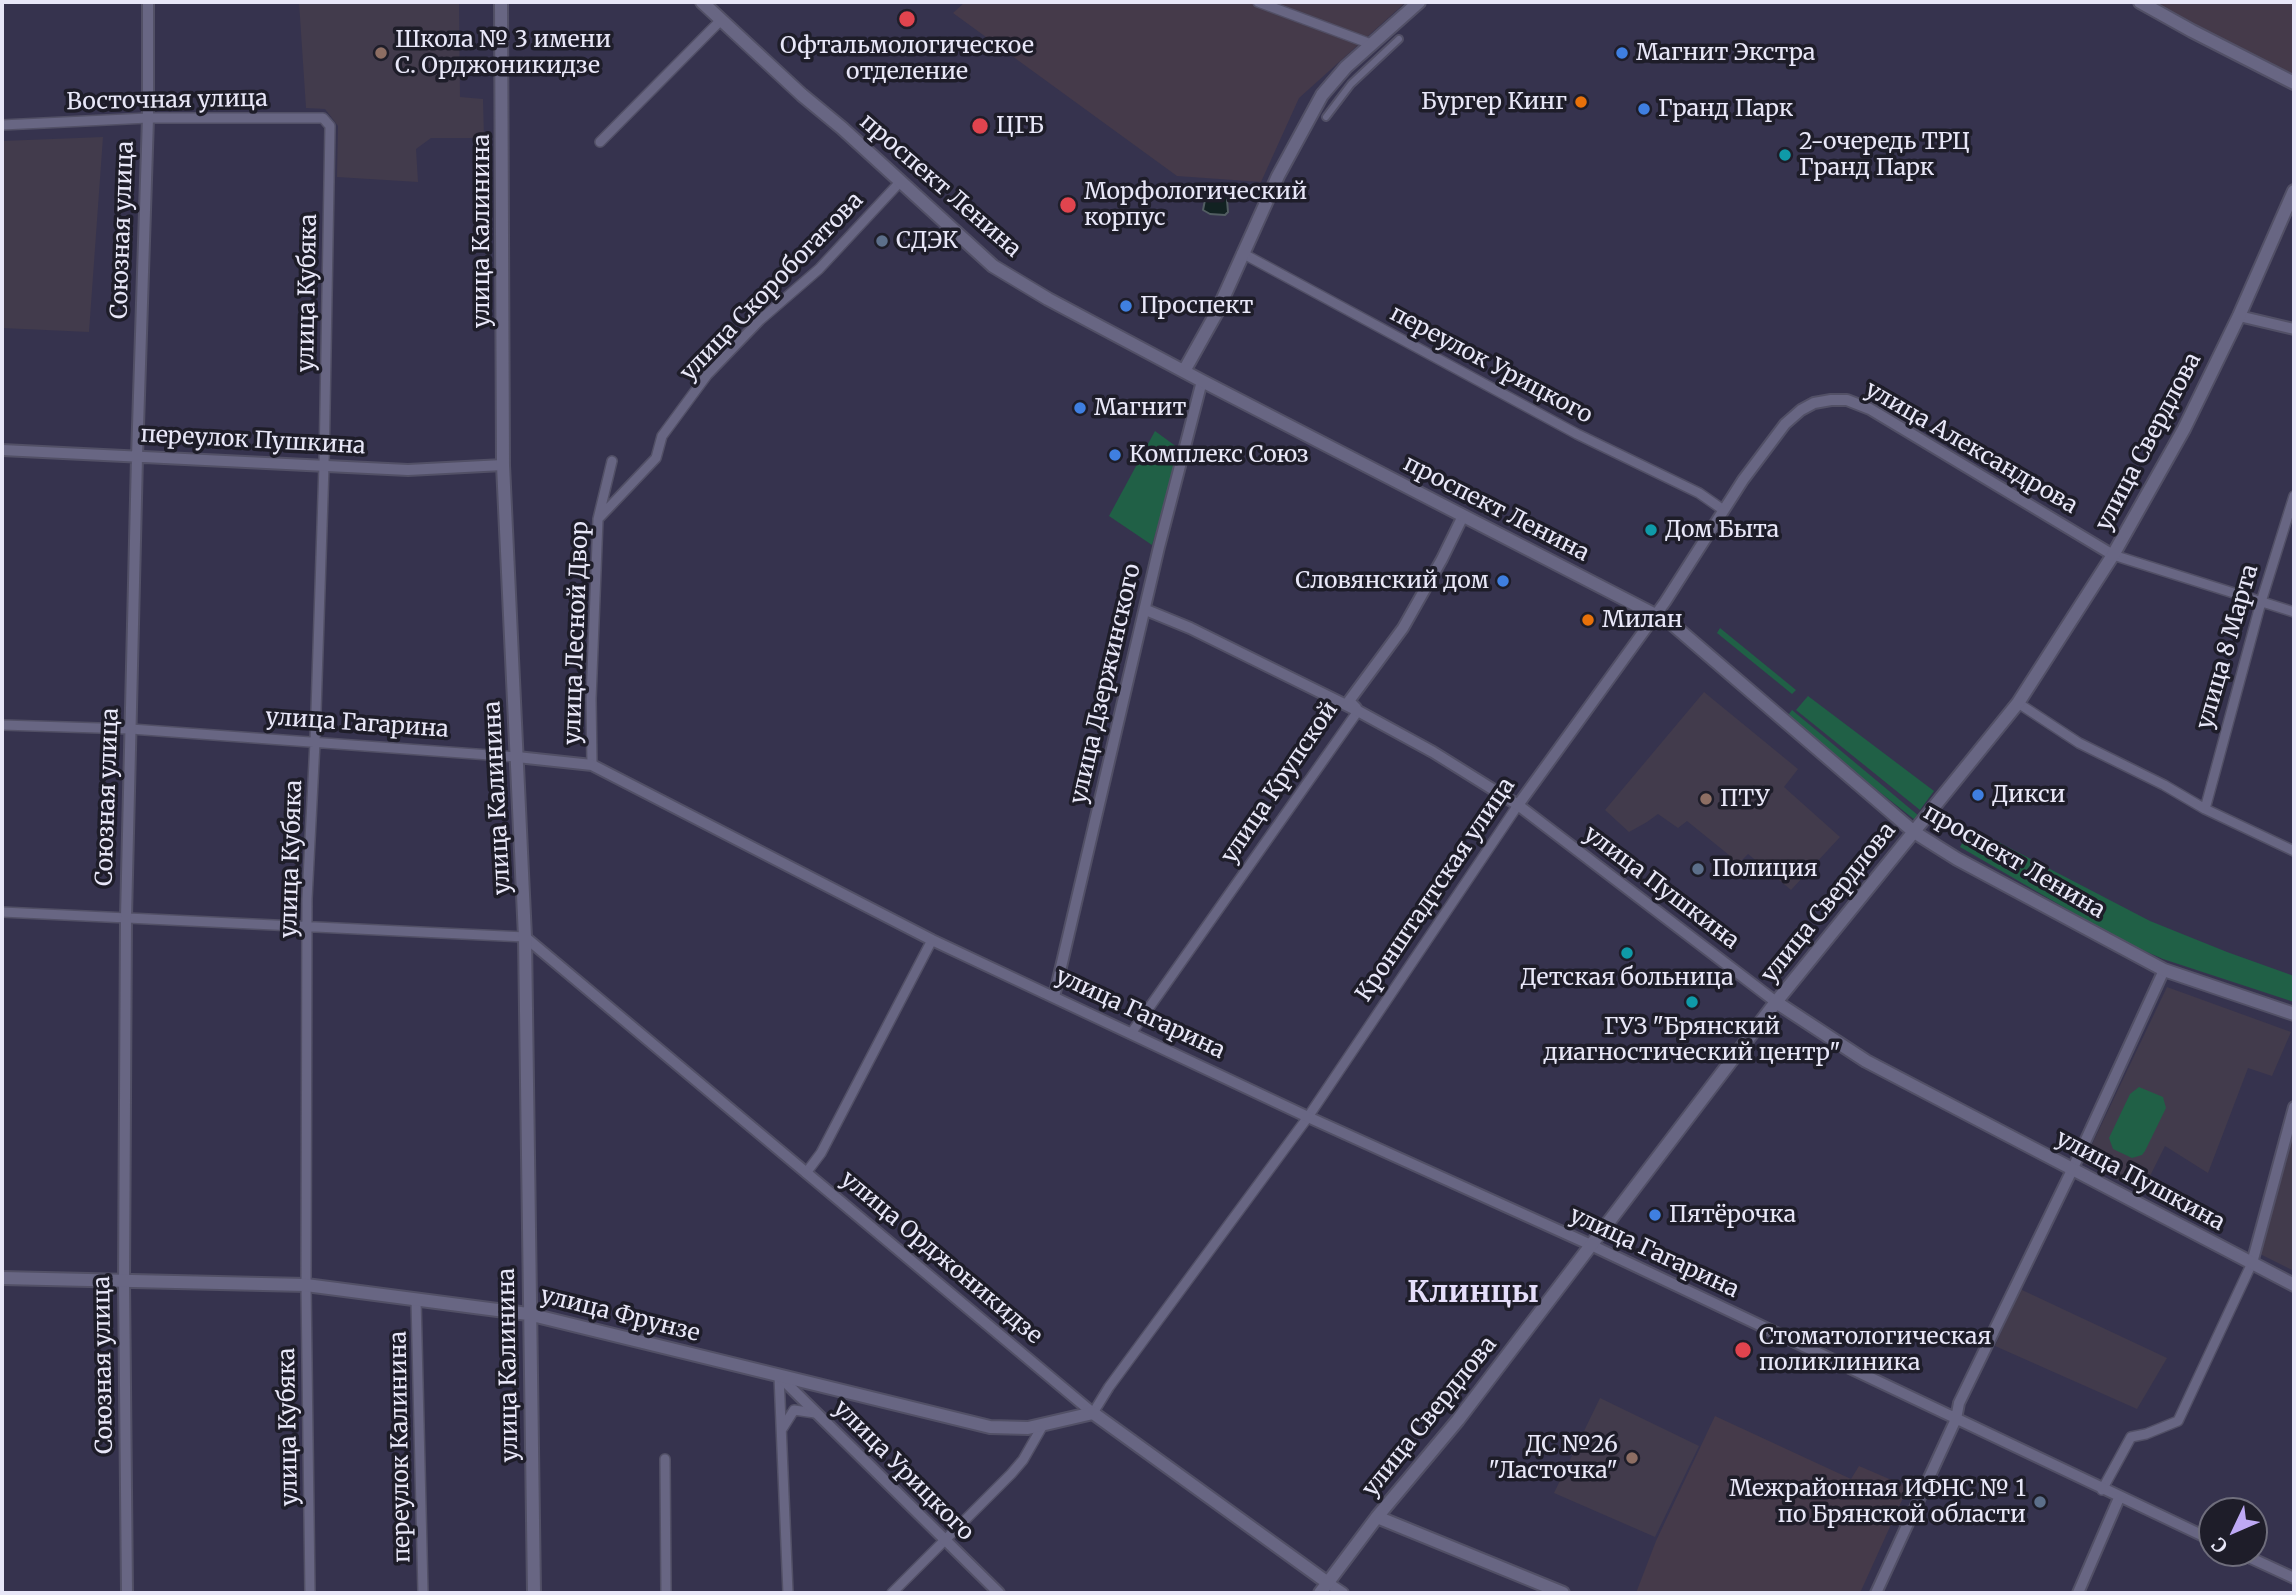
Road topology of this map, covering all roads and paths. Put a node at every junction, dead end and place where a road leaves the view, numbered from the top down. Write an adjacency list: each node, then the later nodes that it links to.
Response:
1 (148, 2): 12 (street, Союзная улица)
2 (501, 2): 28 (main road, улица Калинина)
3 (702, 2): 7 (main road, проспект Ленина)
4 (1258, 2): 9 (street)
5 (1419, 2): 9 (main road)
6 (2140, 2): 10 (main road)
7 (721, 20): 15 (street); 16 (main road, проспект Ленина)
8 (1399, 39): 11 (street)
9 (1371, 44): 18 (main road)
10 (2294, 83)
11 (1326, 117)
12 (148, 118): 13 (street, Восточная улица); 14 (street, Восточная улица); 25 (street, Союзная улица)
13 (2, 125)
14 (330, 127): 27 (street, улица Кубяка)
15 (600, 142)
16 (900, 182): 21 (main road, проспект Ленина); 32 (street, улица Скоробогатова)
17 (2294, 191): 19 (main road, улица Свердлова)
18 (1242, 253): 21 (main road); 30 (street, переулок Урицкого)
19 (2239, 316): 20 (street); 33 (main road, улица Свердлова)
20 (2294, 328)
21 (1184, 371): 22 (main road, проспект Ленина)
22 (1202, 381): 31 (main road, проспект Ленина); 35 (street, улица Дзержинского)
23 (1821, 401): 30 (street, Кронштадтская улица); 33 (street, улица Александрова)
24 (2, 450): 25 (street, переулок Пушкина)
25 (137, 457): 27 (street, переулок Пушкина); 41 (street, Союзная улица)
26 (612, 461): 32 (street, улица Лесной Двор)
27 (324, 465): 28 (street, переулок Пушкина); 42 (street, улица Кубяка)
28 (503, 465): 43 (main road, улица Калинина)
29 (2294, 496): 34 (street, улица 8 Марта)
30 (1722, 509): 37 (street, Кронштадтская улица)
31 (1463, 516): 37 (main road, проспект Ленина); 39 (street, улица Крупской)
32 (598, 519): 44 (street, улица Лесной Двор)
33 (2113, 555): 34 (street, улица Александрова); 38 (main road, улица Свердлова)
34 (2261, 602): 36 (street, улица Александрова); 46 (street, улица 8 Марта)
35 (1146, 610): 39 (street, улица Пушкина); 55 (street, улица Дзержинского)
36 (2294, 612)
37 (1656, 614): 45 (street, Кронштадтская улица); 47 (main road, проспект Ленина)
38 (2018, 703): 46 (street); 47 (main road, улица Свердлова)
39 (1358, 711): 45 (street, улица Пушкина); 58 (street, улица Крупской)
40 (2, 724): 41 (street, улица Гагарина)
41 (131, 729): 42 (street, улица Гагарина); 50 (street, Союзная улица)
42 (316, 742): 43 (street, улица Гагарина); 51 (street, улица Кубяка)
43 (517, 757): 44 (street, улица Гагарина); 52 (main road, улица Калинина)
44 (592, 765): 53 (street, улица Гагарина)
45 (1518, 805): 56 (street, улица Пушкина); 60 (street, Кронштадтская улица)
46 (2205, 809): 48 (street)
47 (1914, 832): 54 (main road, проспект Ленина); 56 (main road, улица Свердлова)
48 (2294, 851)
49 (2, 912): 50 (street)
50 (125, 917): 51 (street); 66 (street, Союзная улица)
51 (308, 926): 52 (street); 67 (street, улица Кубяка)
52 (525, 937): 62 (street, улица Орджоникидзе); 70 (main road, улица Калинина)
53 (932, 940): 55 (street, улица Гагарина); 62 (street)
54 (2164, 970): 57 (main road, проспект Ленина); 61 (street)
55 (1054, 997): 58 (street, улица Гагарина)
56 (1776, 1002): 61 (main road, улица Пушкина); 63 (main road, улица Свердлова)
57 (2294, 1014)
58 (1132, 1032): 60 (street, улица Гагарина)
59 (2294, 1107): 64 (street)
60 (1308, 1117): 63 (street, улица Гагарина); 73 (street, Кронштадтская улица)
61 (2073, 1168): 64 (main road, улица Пушкина); 74 (street)
62 (806, 1173): 73 (street, улица Орджоникидзе)
63 (1591, 1245): 74 (street, улица Гагарина); 80 (main road, улица Свердлова)
64 (2252, 1263): 68 (main road, улица Пушкина); 78 (street)
65 (2, 1278): 66 (main road, улица Фрунзе)
66 (124, 1282): 67 (main road, улица Фрунзе); 86 (street, Союзная улица)
67 (306, 1284): 69 (main road, улица Фрунзе); 87 (street, улица Кубяка)
68 (2294, 1285)
69 (416, 1299): 70 (main road, улица Фрунзе); 88 (street, переулок Калинина)
70 (528, 1314): 71 (main road, улица Фрунзе); 89 (main road, улица Калинина)
71 (779, 1376): 72 (street, улица Урицкого); 75 (main road, улица Фрунзе); 76 (street)
72 (815, 1413): 76 (street); 82 (street, улица Урицкого)
73 (1093, 1413): 75 (main road, улица Фрунзе); 85 (main road, улица Орджоникидзе)
74 (1956, 1419): 78 (street, улица Гагарина); 97 (street)
75 (1042, 1425): 82 (street)
76 (782, 1431): 91 (street)
77 (665, 1459): 90 (street)
78 (2102, 1490): 79 (street, улица Гагарина)
79 (2119, 1498): 81 (street, улица Гагарина); 98 (street)
80 (1377, 1517): 85 (main road, улица Свердлова); 96 (main road)
81 (2198, 1534)
82 (943, 1540): 92 (street); 93 (street, улица Урицкого)
83 (2268, 1566): 84 (street)
84 (2294, 1578)
85 (1328, 1583): 94 (main road, улица Свердлова); 95 (street, улица Орджоникидзе)
86 (127, 1593)
87 (310, 1593)
88 (423, 1593)
89 (534, 1593)
90 (666, 1593)
91 (788, 1593)
92 (892, 1593)
93 (999, 1593)
94 (1320, 1593)
95 (1343, 1593)
96 (1563, 1593)
97 (1876, 1593)
98 (2078, 1593)

